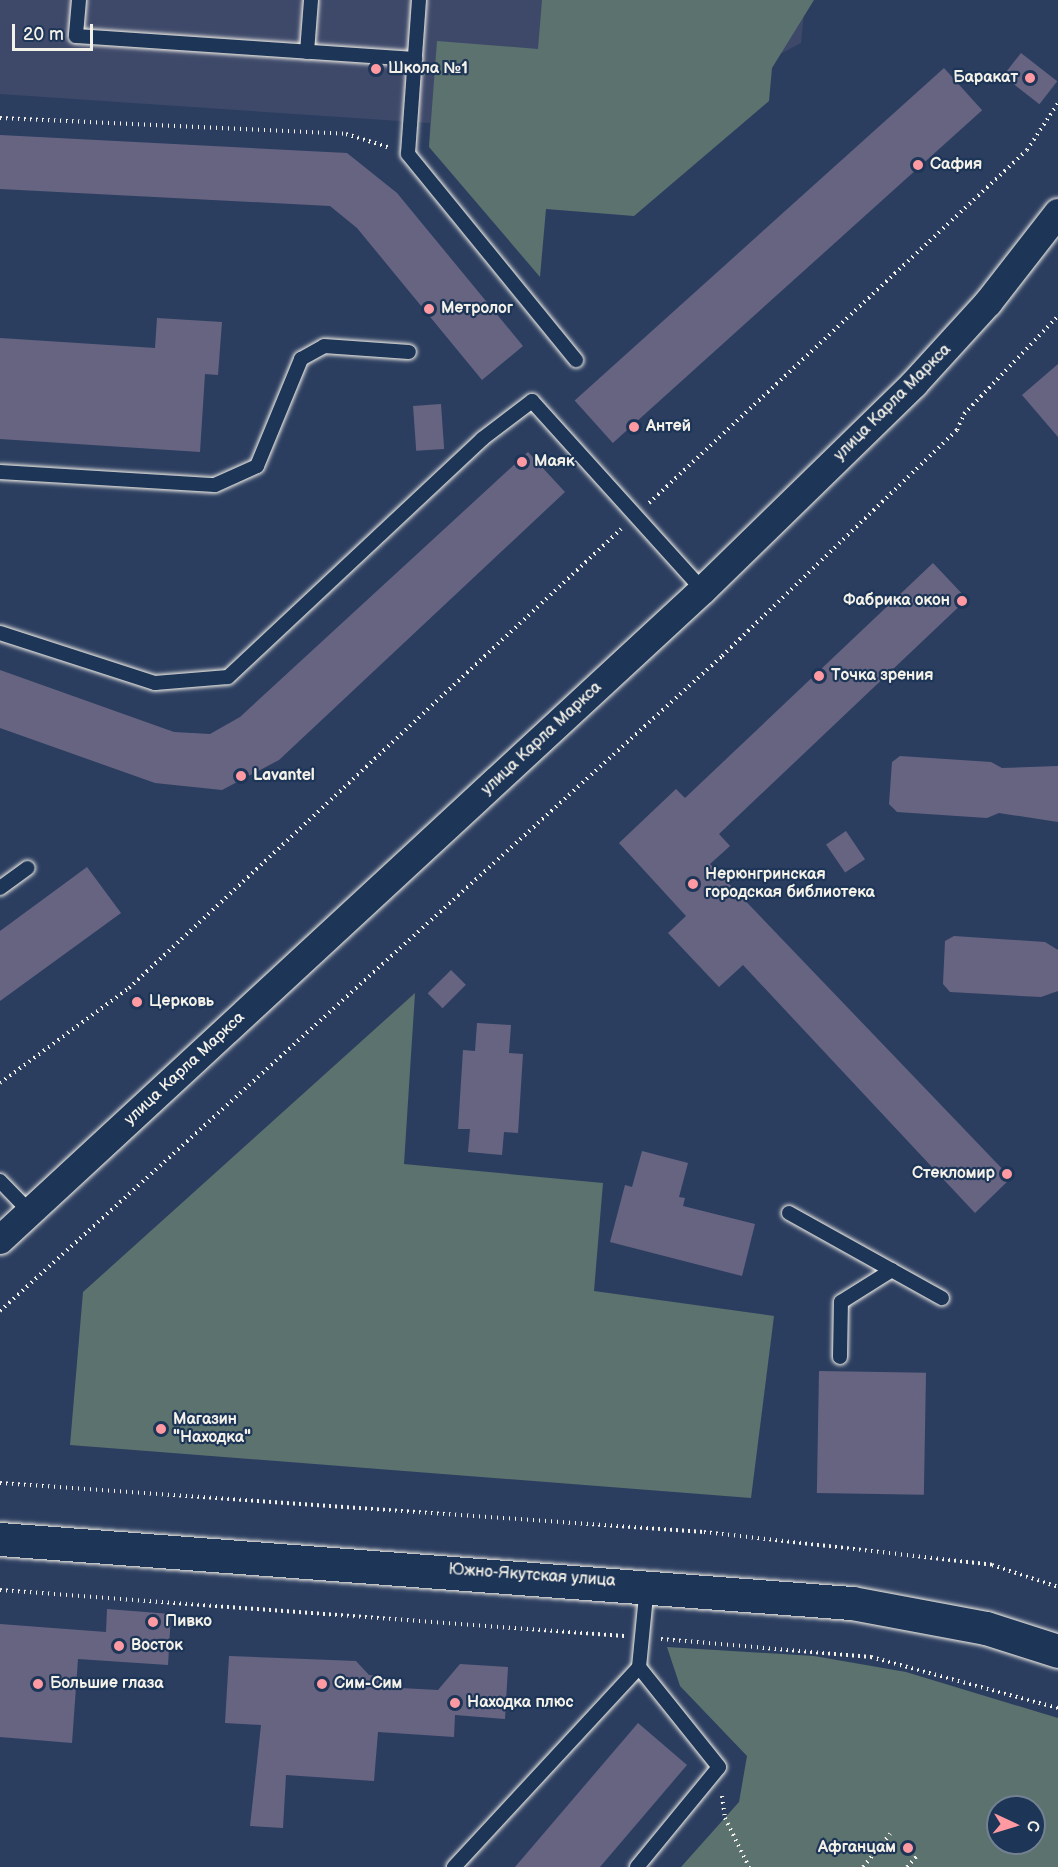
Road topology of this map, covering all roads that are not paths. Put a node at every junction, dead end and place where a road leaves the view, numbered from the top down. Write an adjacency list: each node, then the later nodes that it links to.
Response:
1 (79, 0): 4 (lane)
2 (311, 0): 4 (lane)
3 (419, 0): 5 (lane)
4 (307, 52): 5 (lane)
5 (415, 59): 8 (lane)
6 (1058, 213): 10 (street, улица Карла Маркса)
7 (410, 352): 9 (lane)
8 (576, 360)
9 (0, 472)
10 (703, 590): 11 (lane); 15 (street, улица Карла Маркса)
11 (0, 633)
12 (28, 868): 13 (lane)
13 (0, 888)
14 (0, 1181): 15 (lane)
15 (30, 1212): 17 (street, улица Карла Маркса)
16 (789, 1213): 18 (lane)
17 (0, 1240)
18 (892, 1270): 19 (lane); 20 (lane)
19 (942, 1298)
20 (840, 1357)
21 (0, 1539): 22 (street, Южно-Якутская улица)
22 (647, 1584): 23 (street, Южно-Якутская улица); 24 (lane)
23 (1058, 1651)
24 (639, 1667): 25 (lane); 26 (lane)
25 (454, 1867)
26 (637, 1867)

